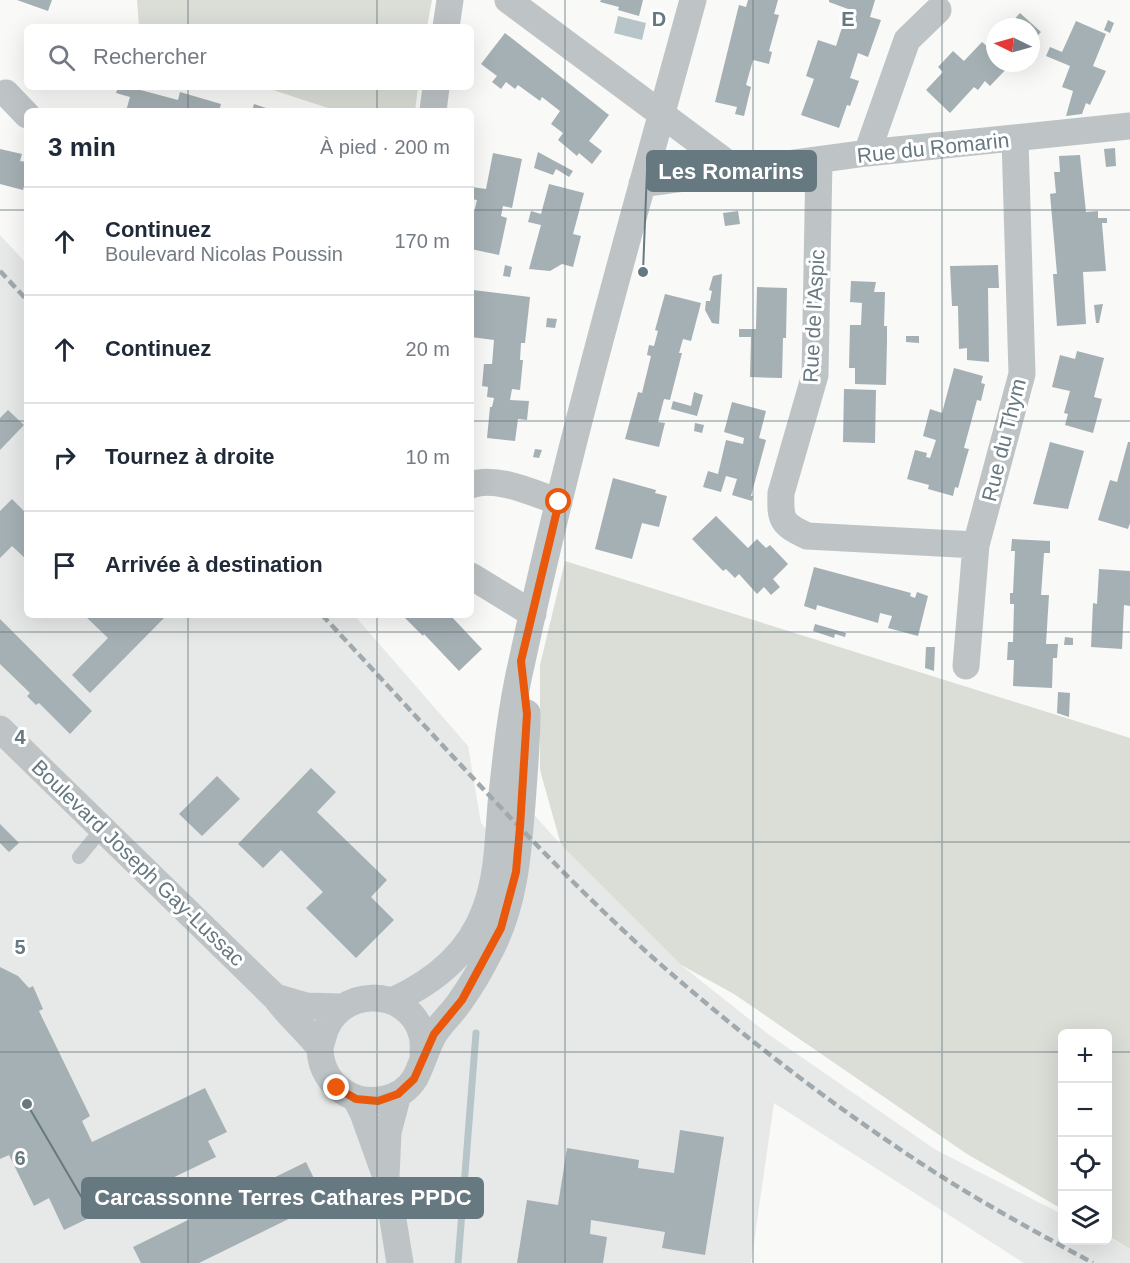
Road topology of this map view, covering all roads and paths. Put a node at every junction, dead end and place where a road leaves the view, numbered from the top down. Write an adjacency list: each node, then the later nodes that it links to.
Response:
1 (450, 0): 5 (street)
2 (508, 0): 10 (street)
3 (693, 0): 10 (street)
4 (938, 10): 13 (street)
5 (446, 24)
6 (436, 90): 8 (street)
7 (6, 93): 9 (street)
8 (433, 108)
9 (24, 112)
10 (662, 115): 15 (street); 16 (street)
11 (1129, 125): 12 (street, Rue du Romarin)
12 (1015, 139): 13 (street, Rue du Romarin); 19 (street, Rue du Thym)
13 (867, 153): 14 (street, Rue du Romarin)
14 (819, 161): 15 (street, Rue du Romarin); 19 (street, Rue de l'Aspic)
15 (738, 171): 16 (street, Rue du Romarin)
16 (642, 184): 18 (street)
17 (474, 484): 18 (street)
18 (559, 502): 21 (street)
19 (976, 545): 23 (street, Rue du Thym)
20 (474, 578): 21 (street)
21 (533, 614): 22 (street)
22 (521, 661): 28 (street); 31 (street)
23 (966, 666)
24 (0, 729): 25 (street, Boulevard Joseph Gay-Lussac)
25 (102, 829): 26 (lane); 27 (street, Boulevard Joseph Gay-Lussac)
26 (79, 857)
27 (275, 997): 29 (street, Boulevard Joseph Gay-Lussac); 30 (street, Boulevard Joseph Gay-Lussac)
28 (392, 1001): 29 (street); 31 (street)
29 (341, 1007): 30 (street)
30 (320, 1048): 33 (street)
31 (423, 1058): 32 (street)
32 (398, 1094): 33 (street); 34 (street)
33 (356, 1099): 34 (street)
34 (386, 1178): 35 (street)
35 (400, 1263)

